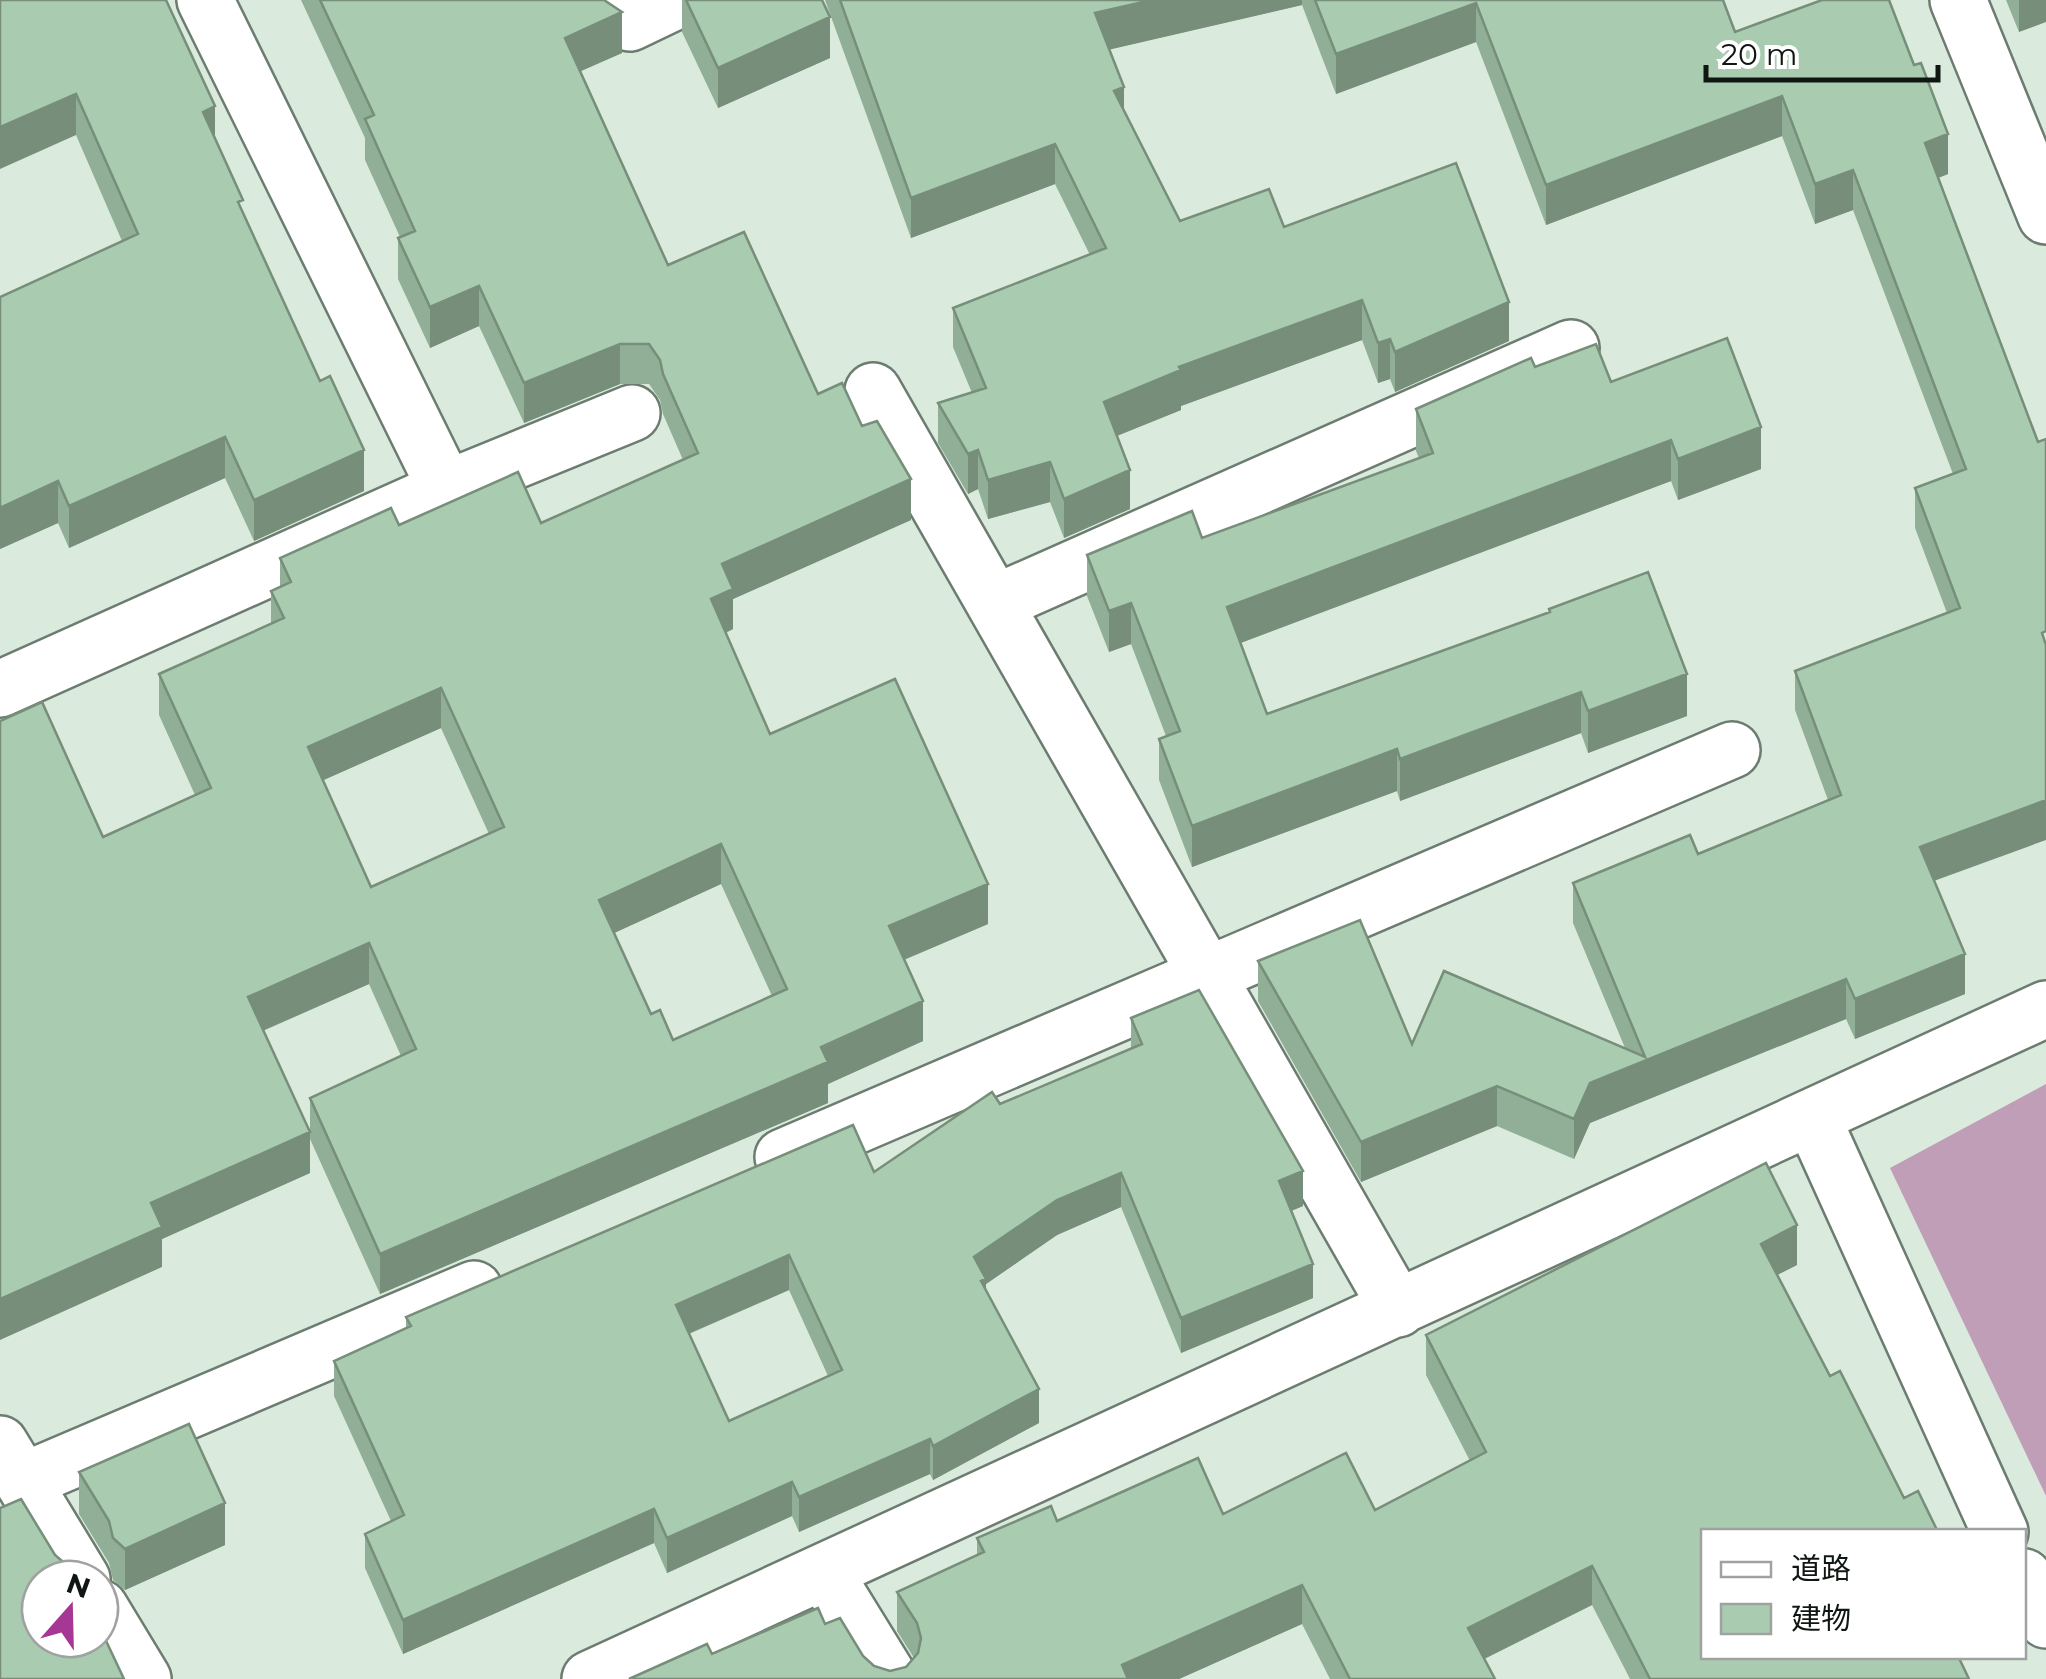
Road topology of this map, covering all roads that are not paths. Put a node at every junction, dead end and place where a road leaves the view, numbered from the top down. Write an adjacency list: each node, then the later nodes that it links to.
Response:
1 (204, 0): 9 (street)
2 (615, 0): 3 (street)
3 (678, 0)
4 (1958, 0): 5 (street)
5 (2046, 216)
6 (1571, 348): 10 (street)
7 (873, 391): 10 (street)
8 (632, 413): 9 (street)
9 (446, 489): 11 (street)
10 (995, 602): 13 (street)
11 (0, 689)
12 (1732, 750): 13 (street)
13 (1208, 976): 16 (street); 18 (street)
14 (2046, 1009): 15 (street)
15 (1812, 1116): 18 (street); 20 (street)
16 (734, 1178)
17 (515, 1271): 19 (street)
18 (1398, 1309): 22 (street)
19 (11, 1462): 21 (street)
20 (1999, 1529)
21 (70, 1559)
22 (824, 1572): 27 (street); 28 (street)
23 (2026, 1581): 24 (street)
24 (2046, 1620)
25 (120, 1641): 26 (street)
26 (143, 1679)
27 (590, 1679)
28 (890, 1679)

